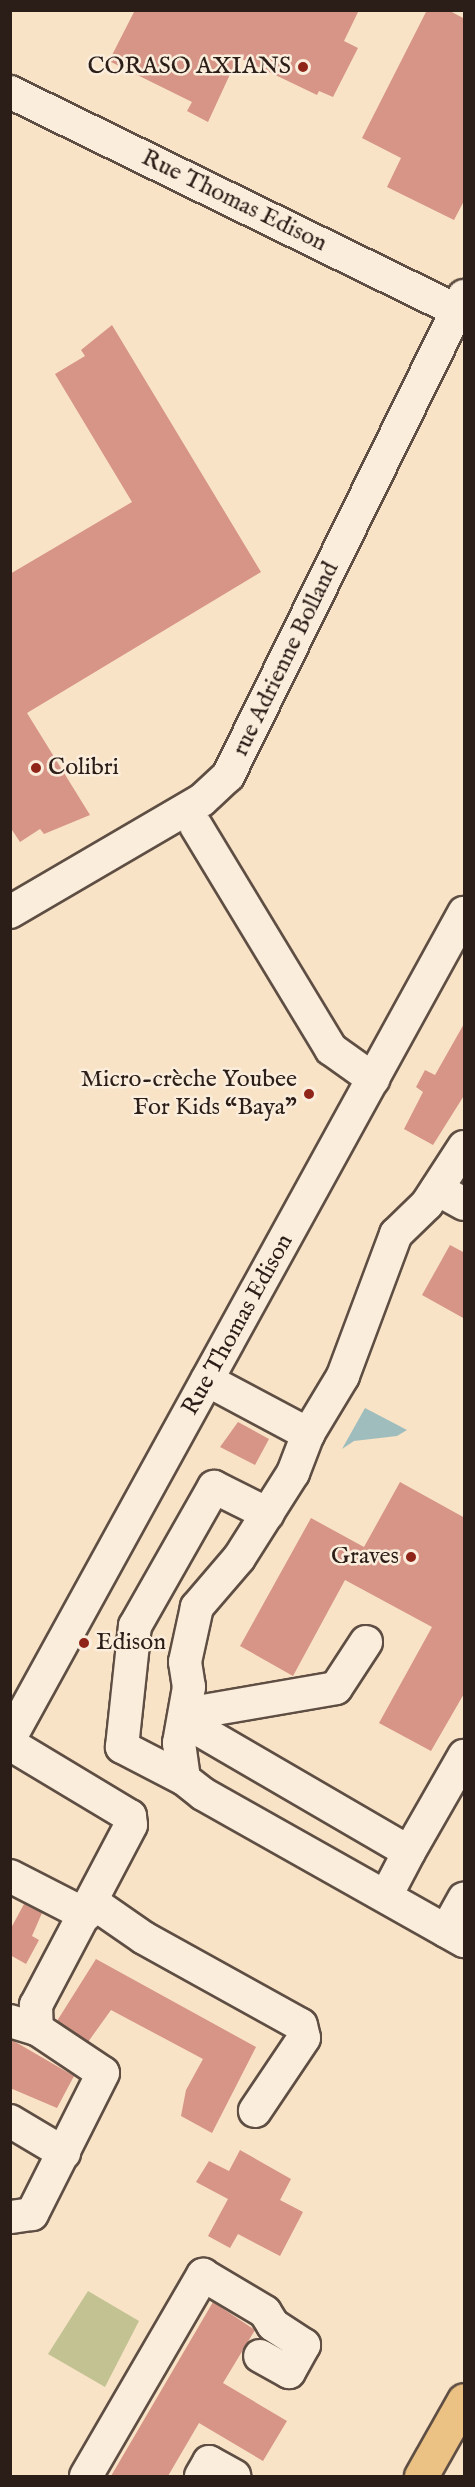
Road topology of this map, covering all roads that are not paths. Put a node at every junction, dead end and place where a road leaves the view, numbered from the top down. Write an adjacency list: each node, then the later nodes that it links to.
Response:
1 (10, 92): 2 (street, Rue Thomas Edison)
2 (462, 307): 4 (street, rue Adrienne Bolland)
3 (196, 826): 6 (street)
4 (10, 912)
5 (465, 913): 6 (street, Rue Thomas Edison)
6 (373, 1079): 10 (street, Rue Thomas Edison)
7 (464, 1150): 8 (street)
8 (437, 1189): 9 (street); 11 (street)
9 (465, 1204)
10 (207, 1380): 11 (street); 15 (street, Rue Thomas Edison)
11 (308, 1434): 12 (street)
12 (268, 1514): 14 (street); 17 (street)
13 (366, 1642): 14 (street)
14 (185, 1718): 17 (street); 18 (street)
15 (11, 1736): 22 (street)
16 (465, 1756): 18 (street)
17 (184, 1779): 20 (street)
18 (409, 1852): 20 (street)
19 (10, 1876): 22 (street)
20 (387, 1894): 23 (street)
21 (465, 1899): 23 (street)
22 (89, 1909): 24 (street); 25 (street)
23 (456, 1936)
24 (24, 2025): 27 (street)
25 (255, 2111)
26 (10, 2121): 27 (street)
27 (64, 2153): 28 (street)
28 (10, 2217)
29 (260, 2356): 31 (street)
30 (465, 2400): 34 (highway)
31 (95, 2473)
32 (201, 2476): 33 (street)
33 (234, 2476)
34 (421, 2476)

